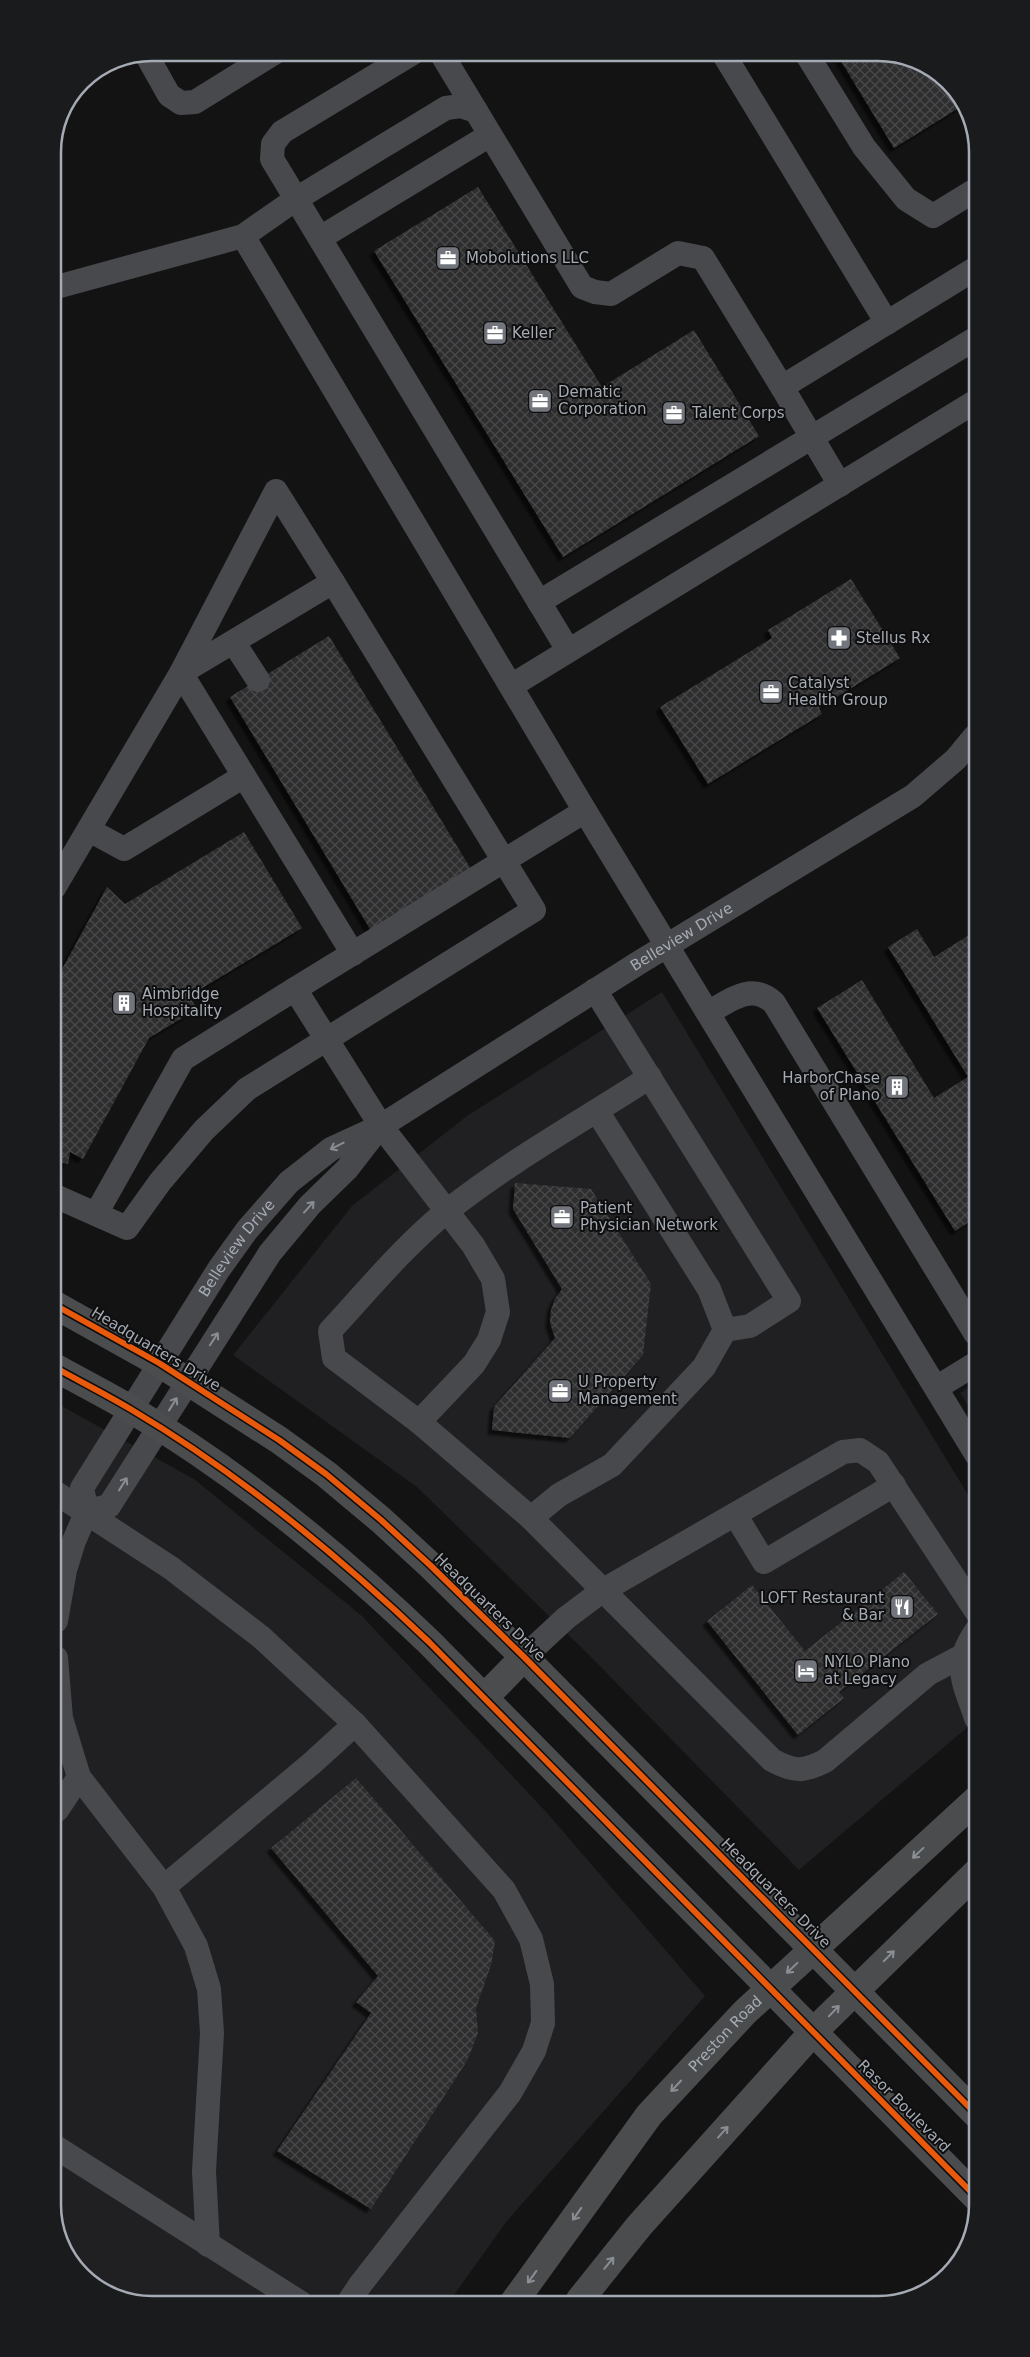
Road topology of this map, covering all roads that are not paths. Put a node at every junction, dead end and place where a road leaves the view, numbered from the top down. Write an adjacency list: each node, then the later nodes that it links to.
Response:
1 (150, 61): 2 (street)
2 (260, 61)
3 (400, 61): 10 (street)
4 (446, 61): 7 (street)
5 (728, 61): 15 (street)
6 (811, 61): 9 (street)
7 (476, 111): 8 (street); 10 (street)
8 (490, 135): 12 (street); 17 (street)
9 (969, 194)
10 (296, 199): 11 (street); 12 (street)
11 (243, 236): 14 (street); 27 (street)
12 (320, 238): 22 (street)
13 (969, 272): 15 (street)
14 (61, 286)
15 (887, 323): 17 (street)
16 (969, 342): 19 (street)
17 (782, 387): 19 (street)
18 (969, 405): 20 (street)
19 (812, 438): 20 (street); 22 (street)
20 (840, 485): 24 (street)
21 (332, 582): 23 (street); 25 (street); 32 (street)
22 (539, 602): 24 (street)
23 (234, 643): 25 (street); 26 (street)
24 (568, 650): 27 (street)
25 (181, 673): 29 (street); 31 (street)
26 (258, 680)
27 (511, 686): 30 (street)
28 (969, 743): 34 (street, Belleview Drive)
29 (244, 776): 31 (street); 35 (street)
30 (585, 811): 32 (street); 34 (street)
31 (89, 830): 33 (street)
32 (504, 861): 35 (street); 39 (street)
33 (61, 876)
34 (667, 946): 37 (street, Belleview Drive); 38 (street)
35 (353, 954): 36 (street)
36 (295, 989): 39 (street); 45 (street)
37 (596, 990): 40 (street); 42 (street, Belleview Drive)
38 (708, 1013): 47 (street); 53 (street)
39 (326, 1039): 42 (street); 45 (street)
40 (650, 1077): 41 (street); 48 (street)
41 (597, 1111): 44 (street); 48 (street)
42 (381, 1126): 44 (street); 49 (street, Belleview Drive, one-way to 49); 52 (street, Belleview Drive, one-way to 42)
43 (61, 1199): 45 (street)
44 (446, 1212): 55 (street); 55 (street)
45 (96, 1214)
46 (61, 1308): 49 (main road, Headquarters Drive)
47 (969, 1323)
48 (725, 1330): 62 (street)
49 (159, 1363): 52 (main road, Headquarters Drive); 54 (street, Belleview Drive)
50 (969, 1368): 53 (street)
51 (61, 1371): 54 (main road)
52 (188, 1380): 56 (street, Belleview Drive, one-way to 52); 68 (main road, Headquarters Drive)
53 (936, 1388): 57 (street)
54 (132, 1409): 56 (main road); 60 (street, Belleview Drive)
55 (420, 1422): 62 (street)
56 (159, 1427): 60 (street, Belleview Drive, one-way to 56); 69 (main road)
57 (969, 1442)
58 (894, 1485): 61 (street); 61 (street); 65 (street)
59 (61, 1496): 60 (street)
60 (86, 1511): 64 (street); 72 (street)
61 (736, 1516): 63 (street)
62 (531, 1518): 63 (street)
63 (602, 1591): 67 (street); 68 (street)
64 (61, 1596)
65 (969, 1601)
66 (969, 1644): 67 (street)
67 (962, 1656): 70 (street)
68 (524, 1657): 69 (main road); 78 (main road, Headquarters Drive)
69 (484, 1698): 79 (main road)
70 (969, 1698)
71 (61, 1708): 73 (street)
72 (355, 1724): 77 (street); 87 (street)
73 (79, 1777): 74 (street); 77 (street)
74 (61, 1804)
75 (969, 1806): 78 (main road, Preston Road, one-way to 78)
76 (969, 1880): 80 (main road, one-way to 76)
77 (164, 1887): 85 (street)
78 (813, 1949): 79 (main road, Preston Road, one-way to 79); 80 (main road, Headquarters Drive)
79 (771, 1988): 81 (main road); 88 (main road, Preston Road, one-way to 88)
80 (855, 1990): 81 (main road, one-way to 80); 82 (main road)
81 (814, 2031): 84 (main road, Rasor Boulevard); 89 (main road, one-way to 81)
82 (969, 2107)
83 (61, 2150): 85 (street)
84 (969, 2189)
85 (208, 2245): 86 (street)
86 (290, 2296)
87 (353, 2296)
88 (518, 2296)
89 (584, 2296)

